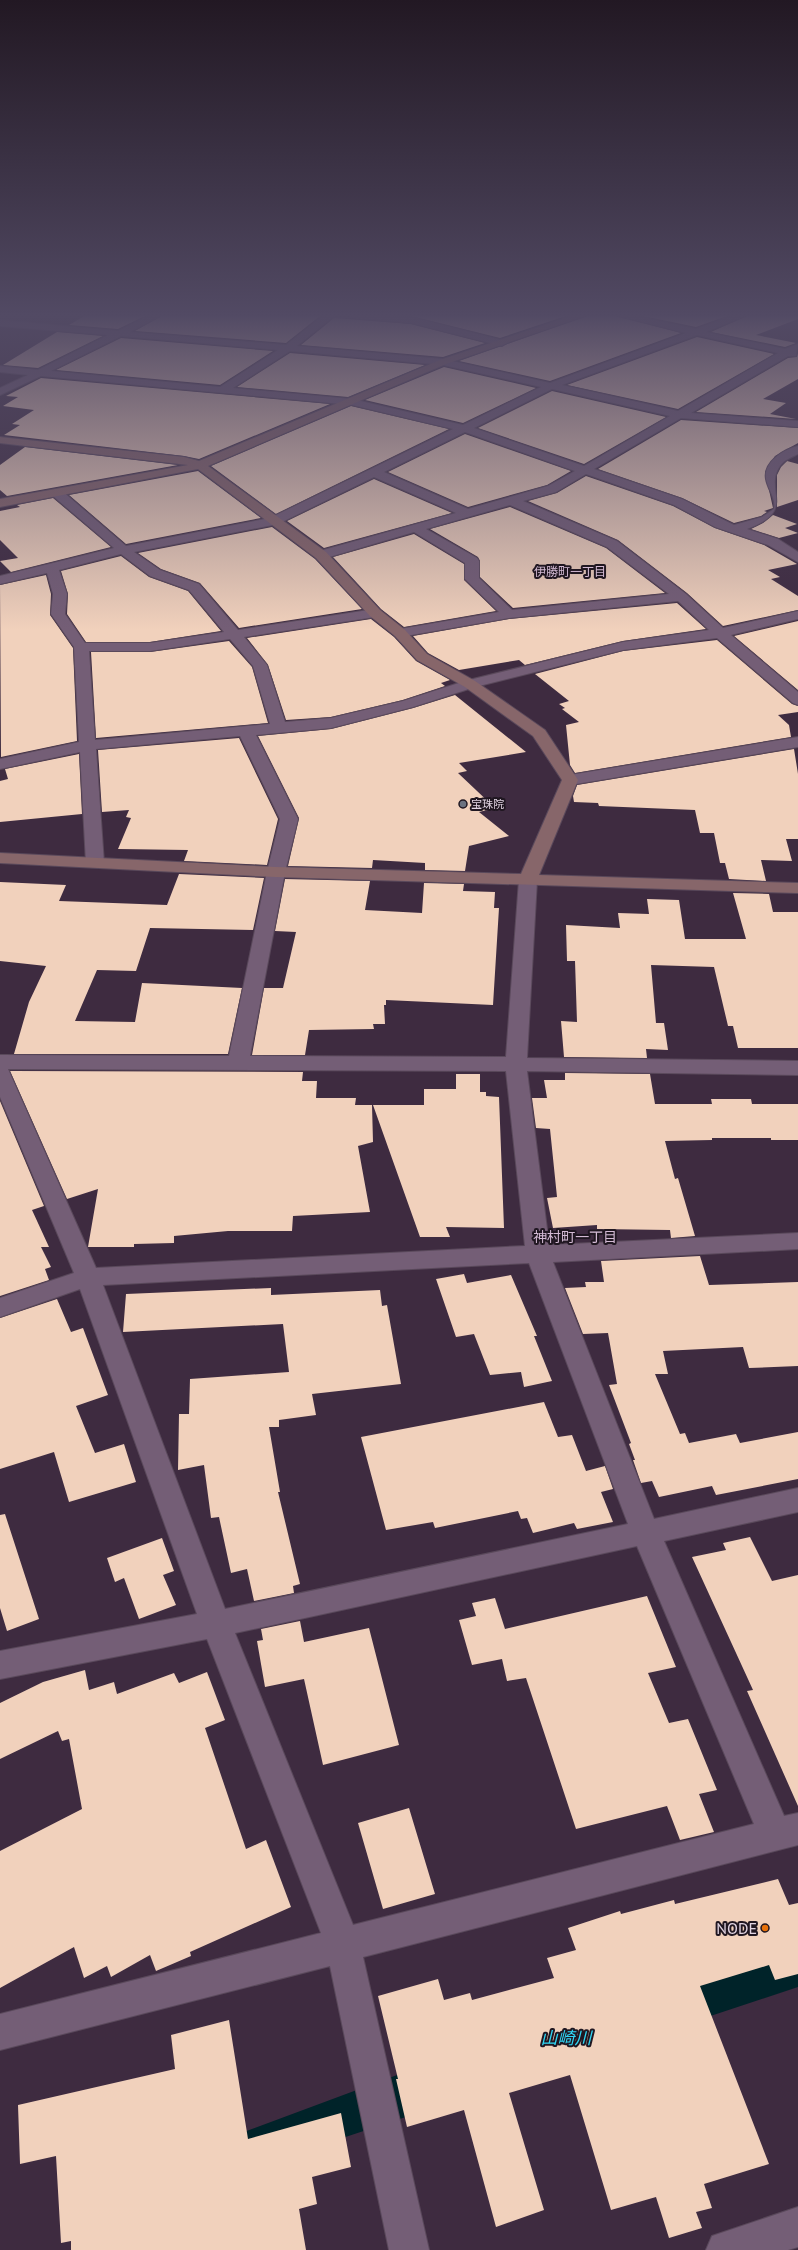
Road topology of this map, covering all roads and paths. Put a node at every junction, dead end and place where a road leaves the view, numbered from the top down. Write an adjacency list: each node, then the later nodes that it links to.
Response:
1 (309, 420): 10 (street)
2 (428, 420): 7 (street)
3 (484, 420): 7 (street)
4 (672, 420): 11 (street)
5 (746, 420): 6 (street)
6 (798, 424)
7 (466, 429): 11 (street); 12 (street)
8 (0, 440): 10 (street)
9 (798, 449): 19 (street)
10 (200, 465): 13 (street); 17 (street)
11 (585, 471): 14 (street); 19 (street)
12 (374, 472): 16 (street); 17 (street)
13 (57, 493): 15 (street); 20 (street)
14 (512, 501): 16 (street); 25 (street)
15 (0, 504)
16 (467, 513): 18 (street)
17 (274, 521): 20 (street); 21 (street)
18 (415, 528): 21 (street); 27 (street)
19 (734, 528): 22 (street)
20 (123, 550): 23 (street); 29 (street)
21 (321, 555): 26 (street)
22 (798, 558)
23 (52, 568): 24 (street); 32 (street)
24 (1, 579)
25 (681, 597): 27 (street); 31 (street)
26 (375, 613): 29 (street); 30 (street)
27 (509, 614): 30 (street)
28 (798, 615): 31 (street)
29 (232, 633): 32 (street); 35 (street)
30 (400, 633): 33 (street)
31 (720, 633): 33 (street); 34 (street)
32 (81, 647): 38 (street)
33 (470, 684): 35 (street); 40 (street)
34 (798, 700)
35 (279, 728): 36 (street)
36 (246, 731): 38 (street); 43 (street)
37 (798, 742): 40 (street)
38 (88, 745): 39 (street); 42 (street)
39 (0, 764)
40 (570, 780): 44 (street)
41 (0, 858): 42 (street)
42 (95, 863): 43 (street)
43 (276, 872): 44 (street); 47 (street)
44 (528, 880): 45 (street); 48 (street)
45 (798, 888)
46 (0, 1062): 47 (street)
47 (238, 1062): 48 (street)
48 (516, 1064): 49 (street); 52 (street)
49 (798, 1068)
50 (0, 1072): 53 (street)
51 (798, 1241): 52 (street)
52 (538, 1255): 53 (street); 56 (street)
53 (88, 1277): 54 (street); 57 (street)
54 (0, 1308)
55 (798, 1500): 56 (street)
56 (646, 1533): 57 (street); 59 (street)
57 (216, 1624): 58 (street); 60 (street)
58 (0, 1666)
59 (786, 1832): 60 (street)
60 (343, 1944): 61 (street); 63 (street)
61 (0, 2032)
62 (798, 2228): 64 (street)
63 (410, 2250)
64 (726, 2250)

